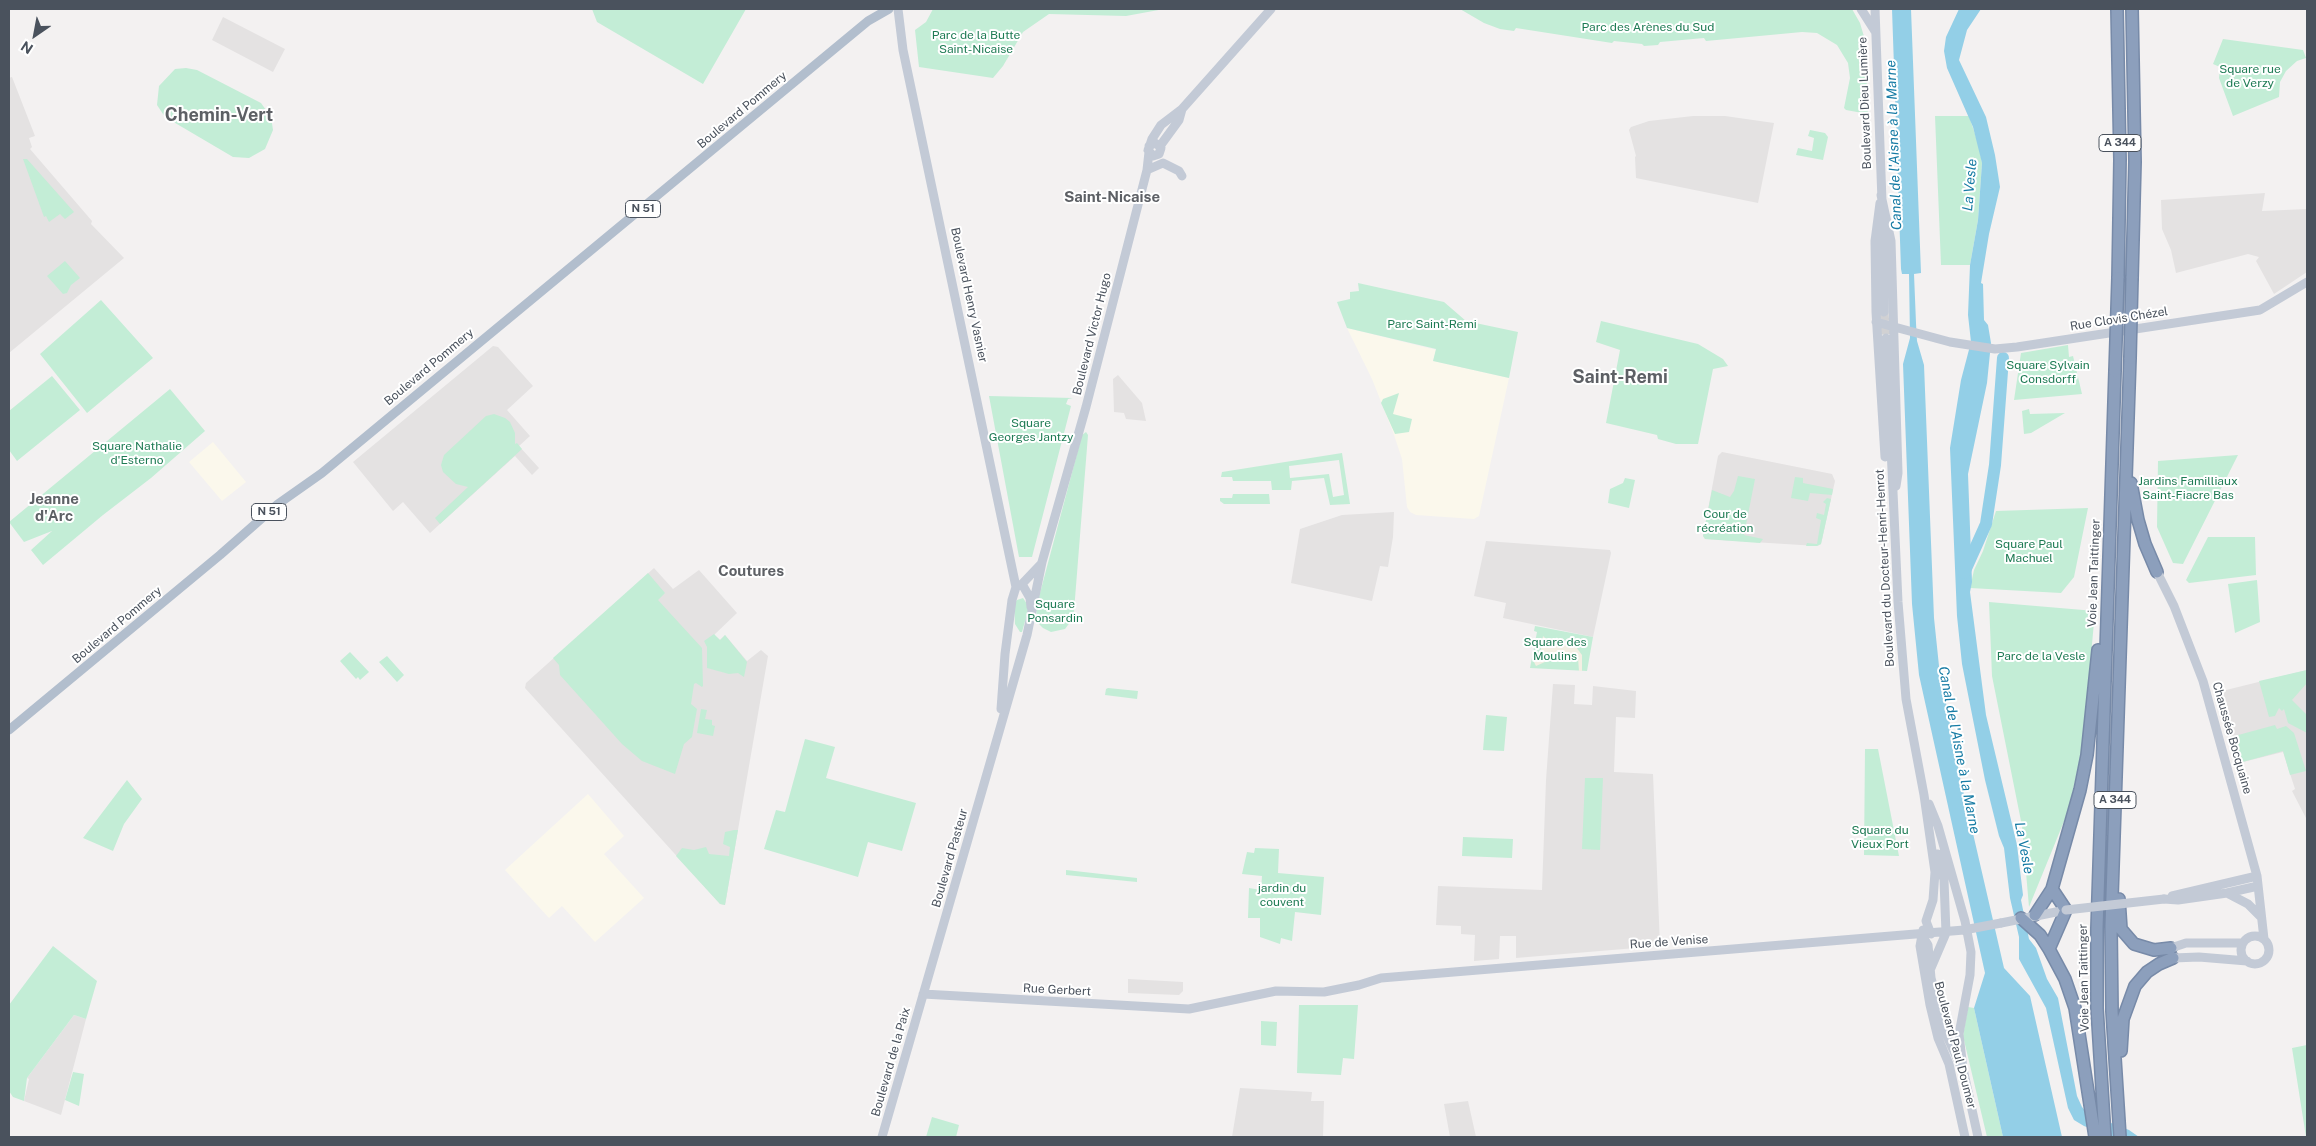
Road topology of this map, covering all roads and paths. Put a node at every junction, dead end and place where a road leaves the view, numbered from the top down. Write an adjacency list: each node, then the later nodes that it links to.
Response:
1 (889, 9): 29 (main road, Boulevard Pommery / N 51)
2 (898, 9): 23 (main road, Boulevard Henry Vasnier)
3 (1271, 9): 9 (main road)
4 (1860, 9): 8 (main road)
5 (1875, 9): 8 (main road, Boulevard Dieu Lumière)
6 (2117, 9): 25 (highway, Voie Jean Taittinger / A 344, bridge)
7 (2132, 9): 19 (highway, A 344, bridge)
8 (1875, 31): 13 (main road, Boulevard Dieu Lumière)
9 (1182, 109): 10 (main road); 10 (main road)
10 (1152, 151): 11 (main road)
11 (1147, 170): 12 (main road); 21 (main road, Boulevard Victor Hugo)
12 (1182, 176)
13 (1882, 196): 15 (main road, Boulevard Dieu Lumière); 16 (main road, Boulevard Dieu Lumière); 17 (main road, Boulevard Dieu Lumière)
14 (2307, 282): 17 (main road, Rue Clovis Chézel)
15 (1884, 312)
16 (1876, 322): 17 (main road, Rue Clovis Chézel); 20 (main road, Boulevard Dieu Lumière)
17 (1896, 328): 20 (main road, Boulevard Dieu Lumière)
18 (1886, 338): 20 (main road, Boulevard du Docteur-Henri-Henrot)
19 (2127, 463): 22 (highway); 35 (highway, A 344)
20 (1893, 506): 30 (main road, Boulevard du Docteur-Henri-Henrot)
21 (1042, 562): 23 (main road, Boulevard Victor Hugo); 24 (main road, Boulevard Victor Hugo)
22 (2157, 572): 32 (main road, Chaussée Bocquaine)
23 (1019, 586): 24 (main road, Boulevard Henry Vasnier); 27 (main road, Boulevard Henry Vasnier)
24 (1032, 609): 26 (main road, Boulevard Victor Hugo)
25 (2106, 630): 34 (highway); 60 (highway, Voie Jean Taittinger / A 344)
26 (1027, 635): 28 (main road, Boulevard Pasteur)
27 (1005, 654): 28 (main road, Boulevard Pasteur)
28 (1000, 729): 50 (main road, Boulevard Pasteur)
29 (9, 730)
30 (1924, 795): 31 (main road, Boulevard du Docteur-Henri-Henrot); 42 (main road, Boulevard du Docteur-Henri-Henrot)
31 (1931, 809): 41 (main road); 52 (main road, Boulevard du Docteur-Henri-Henrot)
32 (2256, 876): 33 (main road, Chaussée Bocquaine); 37 (main road)
33 (2258, 886): 36 (main road); 39 (main road, Chaussée Bocquaine)
34 (2052, 889): 38 (highway); 40 (highway)
35 (2112, 889): 47 (highway); 54 (highway, A 344)
36 (2227, 893): 37 (main road); 39 (main road)
37 (2164, 899): 38 (main road, Rue de Venise, bridge)
38 (2066, 910): 40 (main road, Rue de Venise); 46 (highway)
39 (2261, 918): 43 (main road); 44 (main road, Chaussée Bocquaine)
40 (2020, 920): 41 (main road, Rue de Venise, bridge); 46 (highway)
41 (1946, 933): 42 (main road, Rue de Venise); 49 (main road, Boulevard Paul Doumer)
42 (1927, 935): 49 (main road, Boulevard Paul Doumer); 51 (main road, Rue de Venise); 53 (main road, Boulevard Paul Doumer)
43 (2252, 937): 44 (main road); 45 (main road)
44 (2264, 939): 48 (main road)
45 (2243, 943): 47 (main road); 48 (main road)
46 (2050, 949): 59 (highway)
47 (2172, 953): 48 (main road); 54 (highway)
48 (2247, 961)
49 (1931, 968): 53 (main road, Boulevard Paul Doumer)
50 (924, 994): 51 (main road, Rue Gerbert); 56 (main road, Boulevard de la Paix)
51 (1189, 1009)
52 (1959, 1034): 53 (main road); 55 (main road, Boulevard Paul Doumer)
53 (1945, 1046): 55 (main road); 57 (main road, Boulevard Paul Doumer)
54 (2114, 1057): 61 (highway, A 344)
55 (1963, 1069): 58 (main road, Boulevard Paul Doumer)
56 (882, 1137)
57 (1966, 1137)
58 (1978, 1137)
59 (2095, 1137)
60 (2105, 1137)
61 (2120, 1137)

